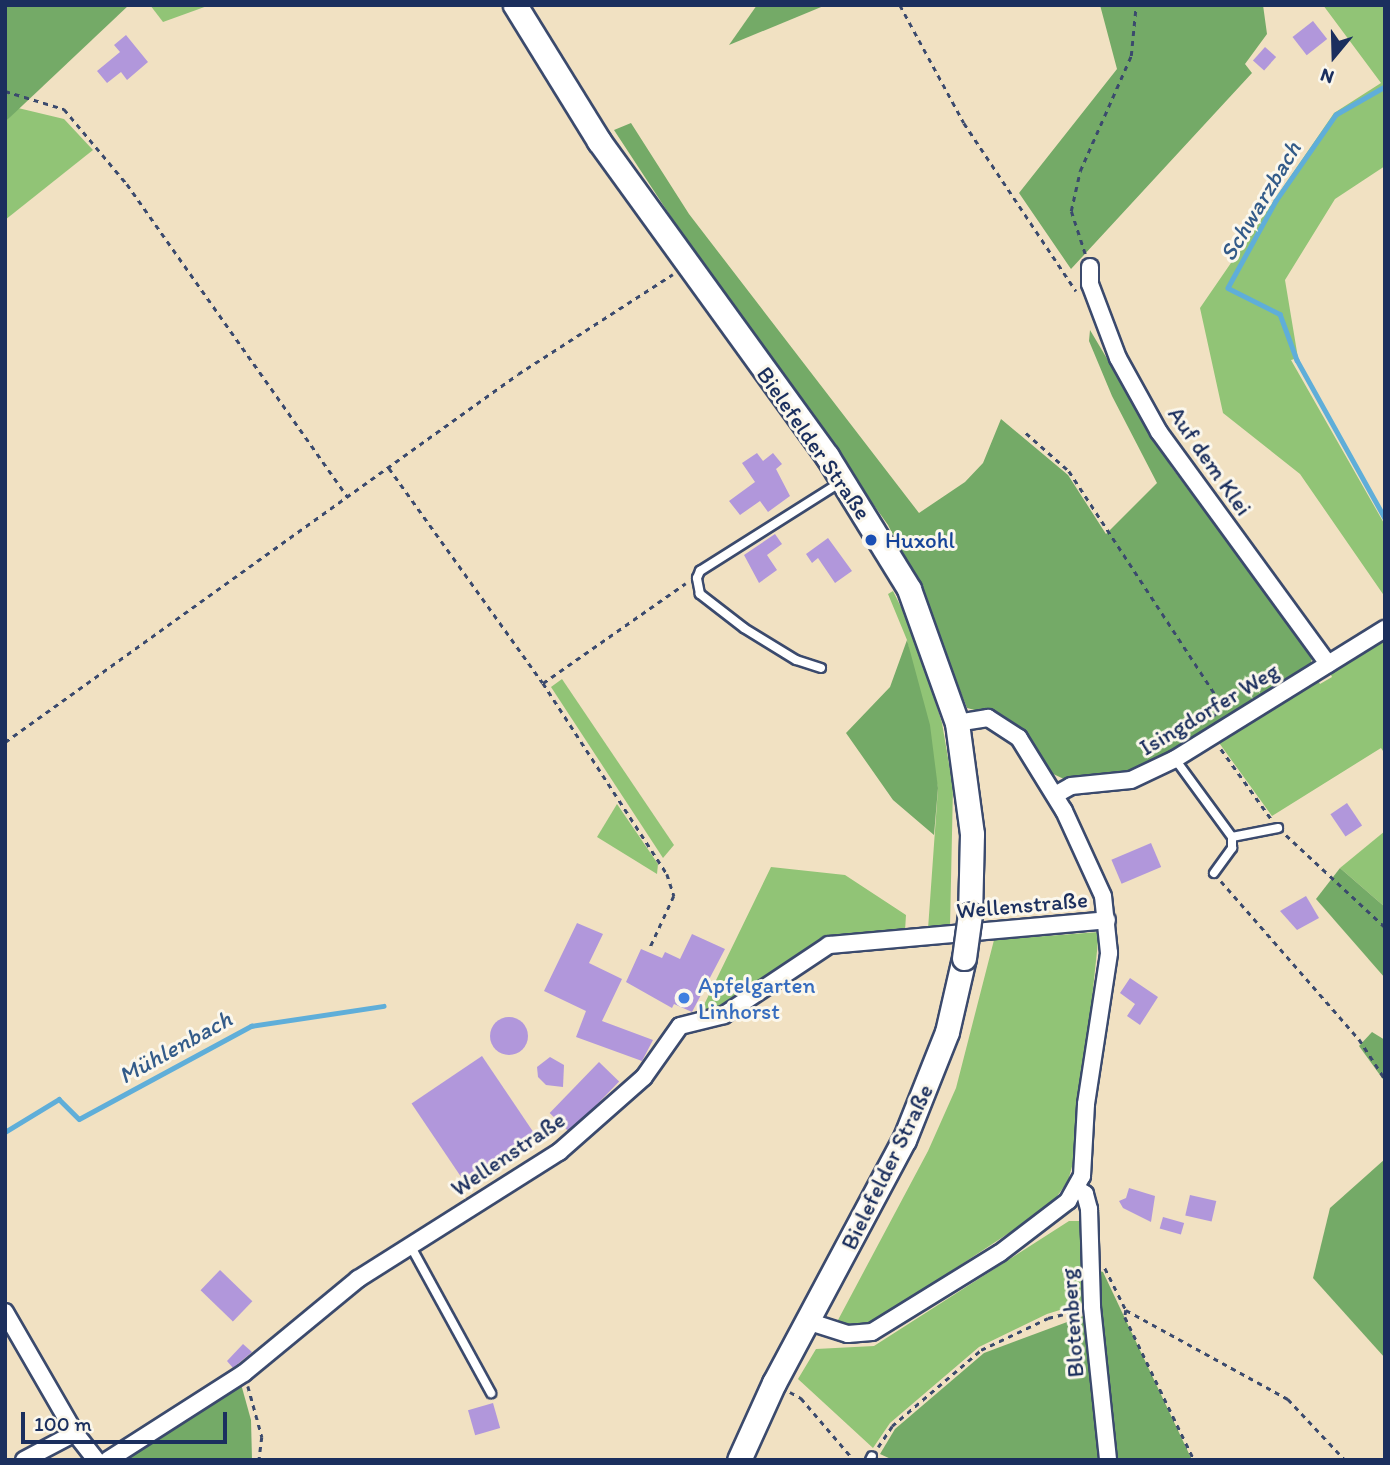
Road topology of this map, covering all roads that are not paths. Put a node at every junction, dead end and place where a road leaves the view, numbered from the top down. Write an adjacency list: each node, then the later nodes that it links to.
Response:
1 (515, 5): 3 (main road, Bielefelder Straße)
2 (1090, 267): 5 (street, Auf dem Klei)
3 (843, 481): 6 (lane); 7 (main road, Bielefelder Straße)
4 (1385, 629): 5 (street, Isingdorfer Weg)
5 (1328, 664): 8 (street, Isingdorfer Weg)
6 (821, 668)
7 (957, 723): 9 (street); 17 (main road, Bielefelder Straße, bridge)
8 (1175, 759): 9 (street, Isingdorfer Weg); 11 (lane)
9 (1055, 795): 13 (street)
10 (1279, 828): 11 (lane)
11 (1232, 837): 12 (lane)
12 (1214, 873)
13 (1107, 920): 14 (street); 15 (street, Wellenstraße)
14 (1076, 1188): 17 (street); 24 (street, Blotenberg)
15 (410, 1245): 18 (lane); 22 (street, Wellenstraße)
16 (5, 1311): 19 (street)
17 (807, 1321): 23 (main road, Bielefelder Straße)
18 (491, 1393)
19 (75, 1433): 20 (street); 21 (street)
20 (24, 1460)
21 (96, 1460)
22 (108, 1460)
23 (739, 1460)
24 (1108, 1460)

